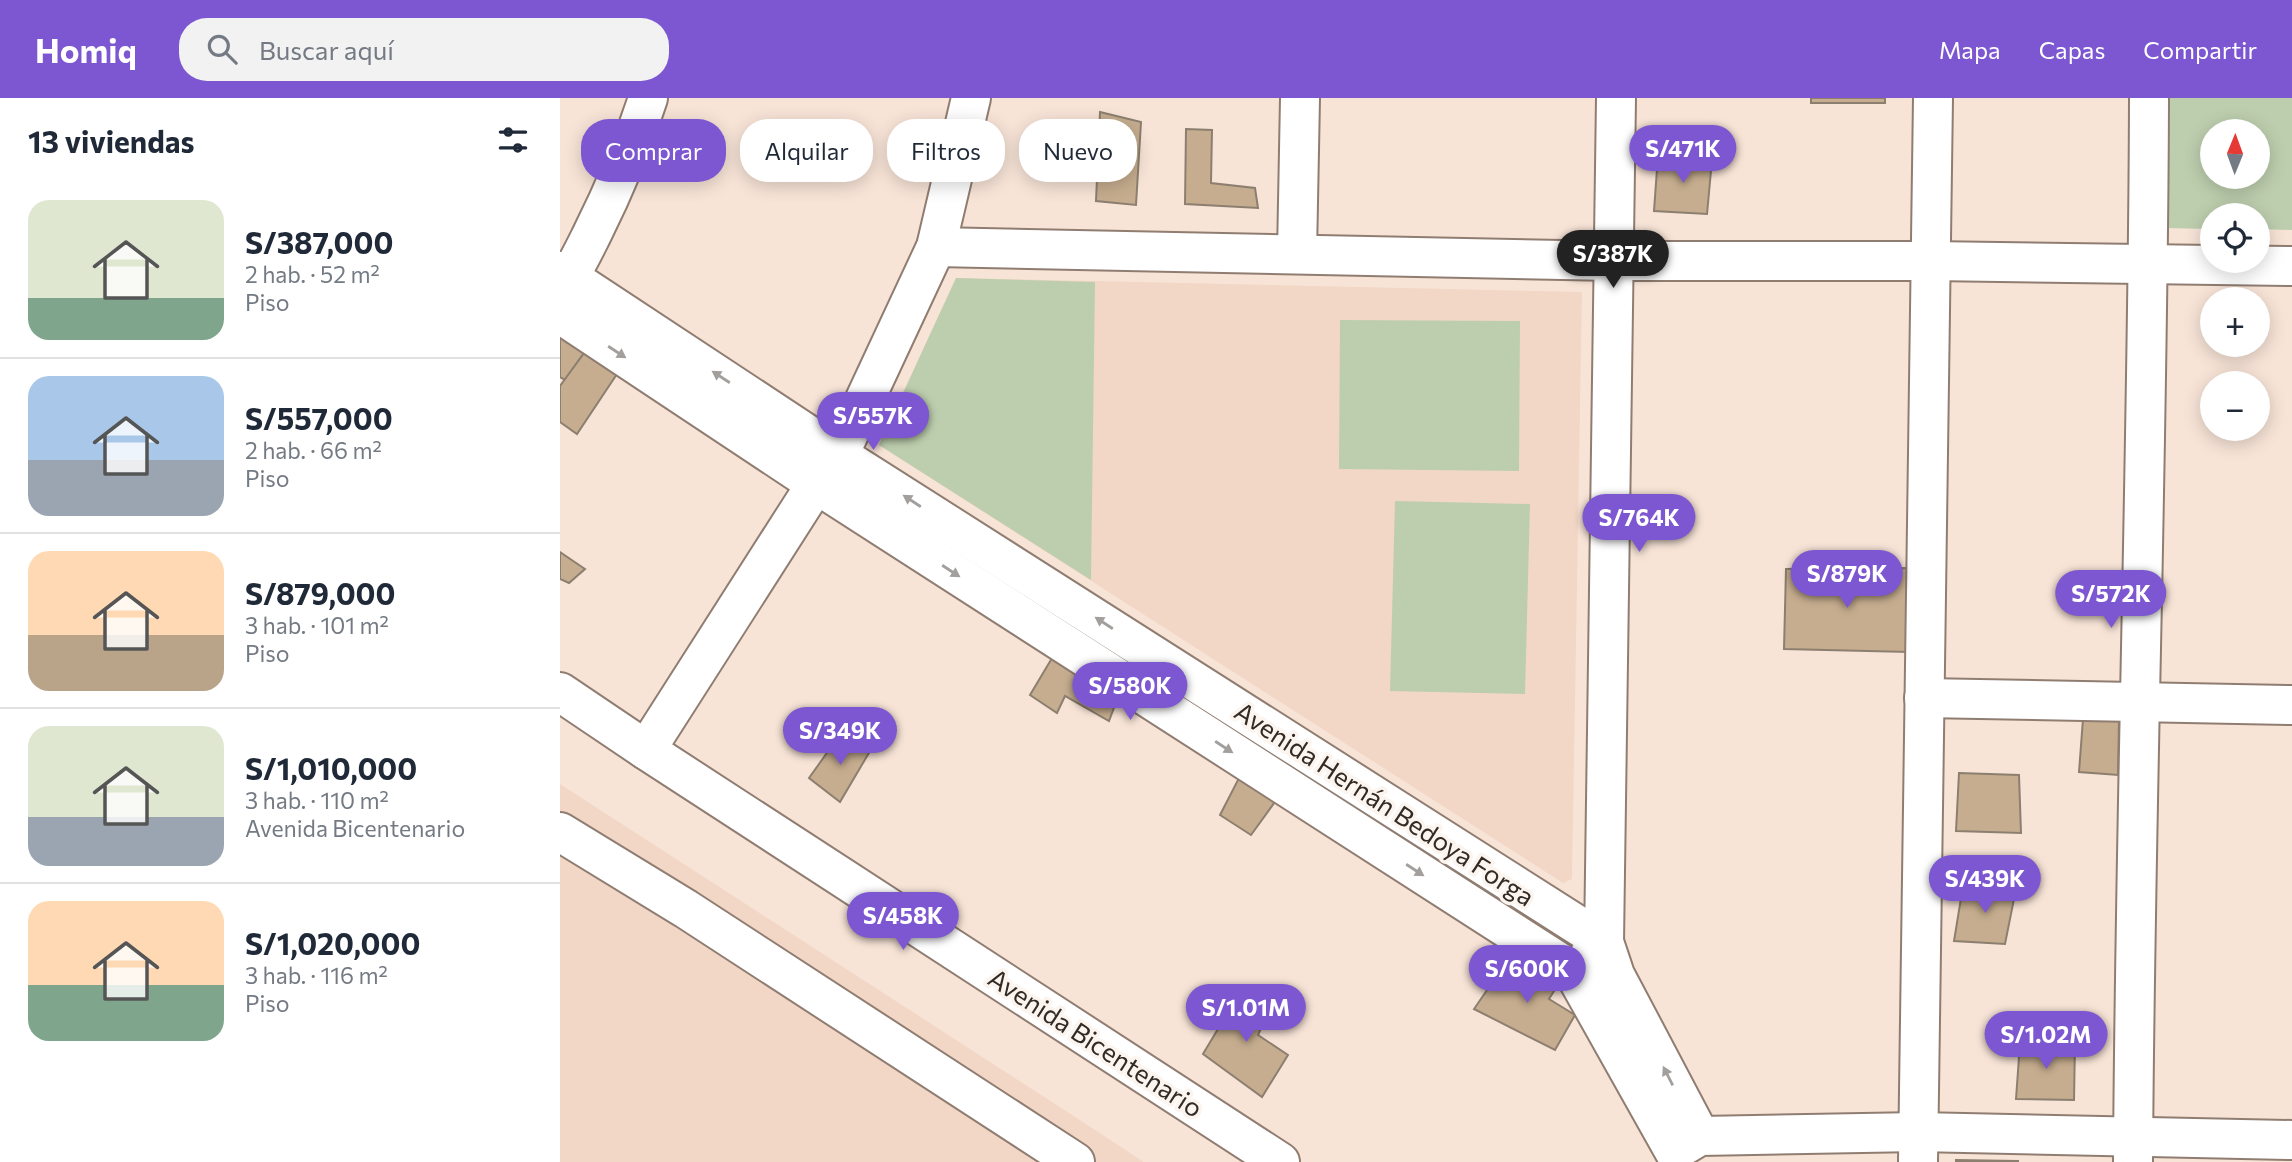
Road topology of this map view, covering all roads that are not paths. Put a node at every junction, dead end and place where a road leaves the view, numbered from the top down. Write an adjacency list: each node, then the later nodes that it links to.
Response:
1 (648, 98): 13 (street)
2 (971, 98): 7 (street)
3 (1300, 98): 8 (street)
4 (1616, 98): 9 (street)
5 (1933, 98): 10 (street)
6 (2149, 98): 11 (street)
7 (936, 247): 8 (street); 15 (street)
8 (1297, 254): 9 (street)
9 (1614, 261): 10 (street); 22 (street)
10 (1930, 261): 11 (street); 17 (street)
11 (2148, 263): 12 (street); 18 (street)
12 (2292, 266)
13 (563, 280): 15 (street, Avenida Hernán Bedoya Forga, one-way to 13)
14 (560, 314): 15 (street, Avenida Hernán Bedoya Forga, one-way to 15)
15 (828, 470): 20 (street); 22 (street, Avenida Hernán Bedoya Forga, one-way to 15); 23 (street, Avenida Hernán Bedoya Forga, one-way to 23)
16 (560, 692): 20 (street, Avenida Bicentenario)
17 (1924, 698): 18 (street); 25 (street)
18 (2139, 703): 19 (street); 27 (street)
19 (2292, 705)
20 (646, 750): 29 (street, Avenida Bicentenario)
21 (560, 832): 28 (street)
22 (1604, 942): 23 (street); 26 (street, one-way to 22)
23 (1573, 971): 26 (street, Avenida Hernán Bedoya Forga)
24 (2292, 1140): 27 (street)
25 (1918, 1147): 26 (street); 27 (street)
26 (1680, 1150)
27 (2133, 1150)
28 (1075, 1162)
29 (1280, 1162)

